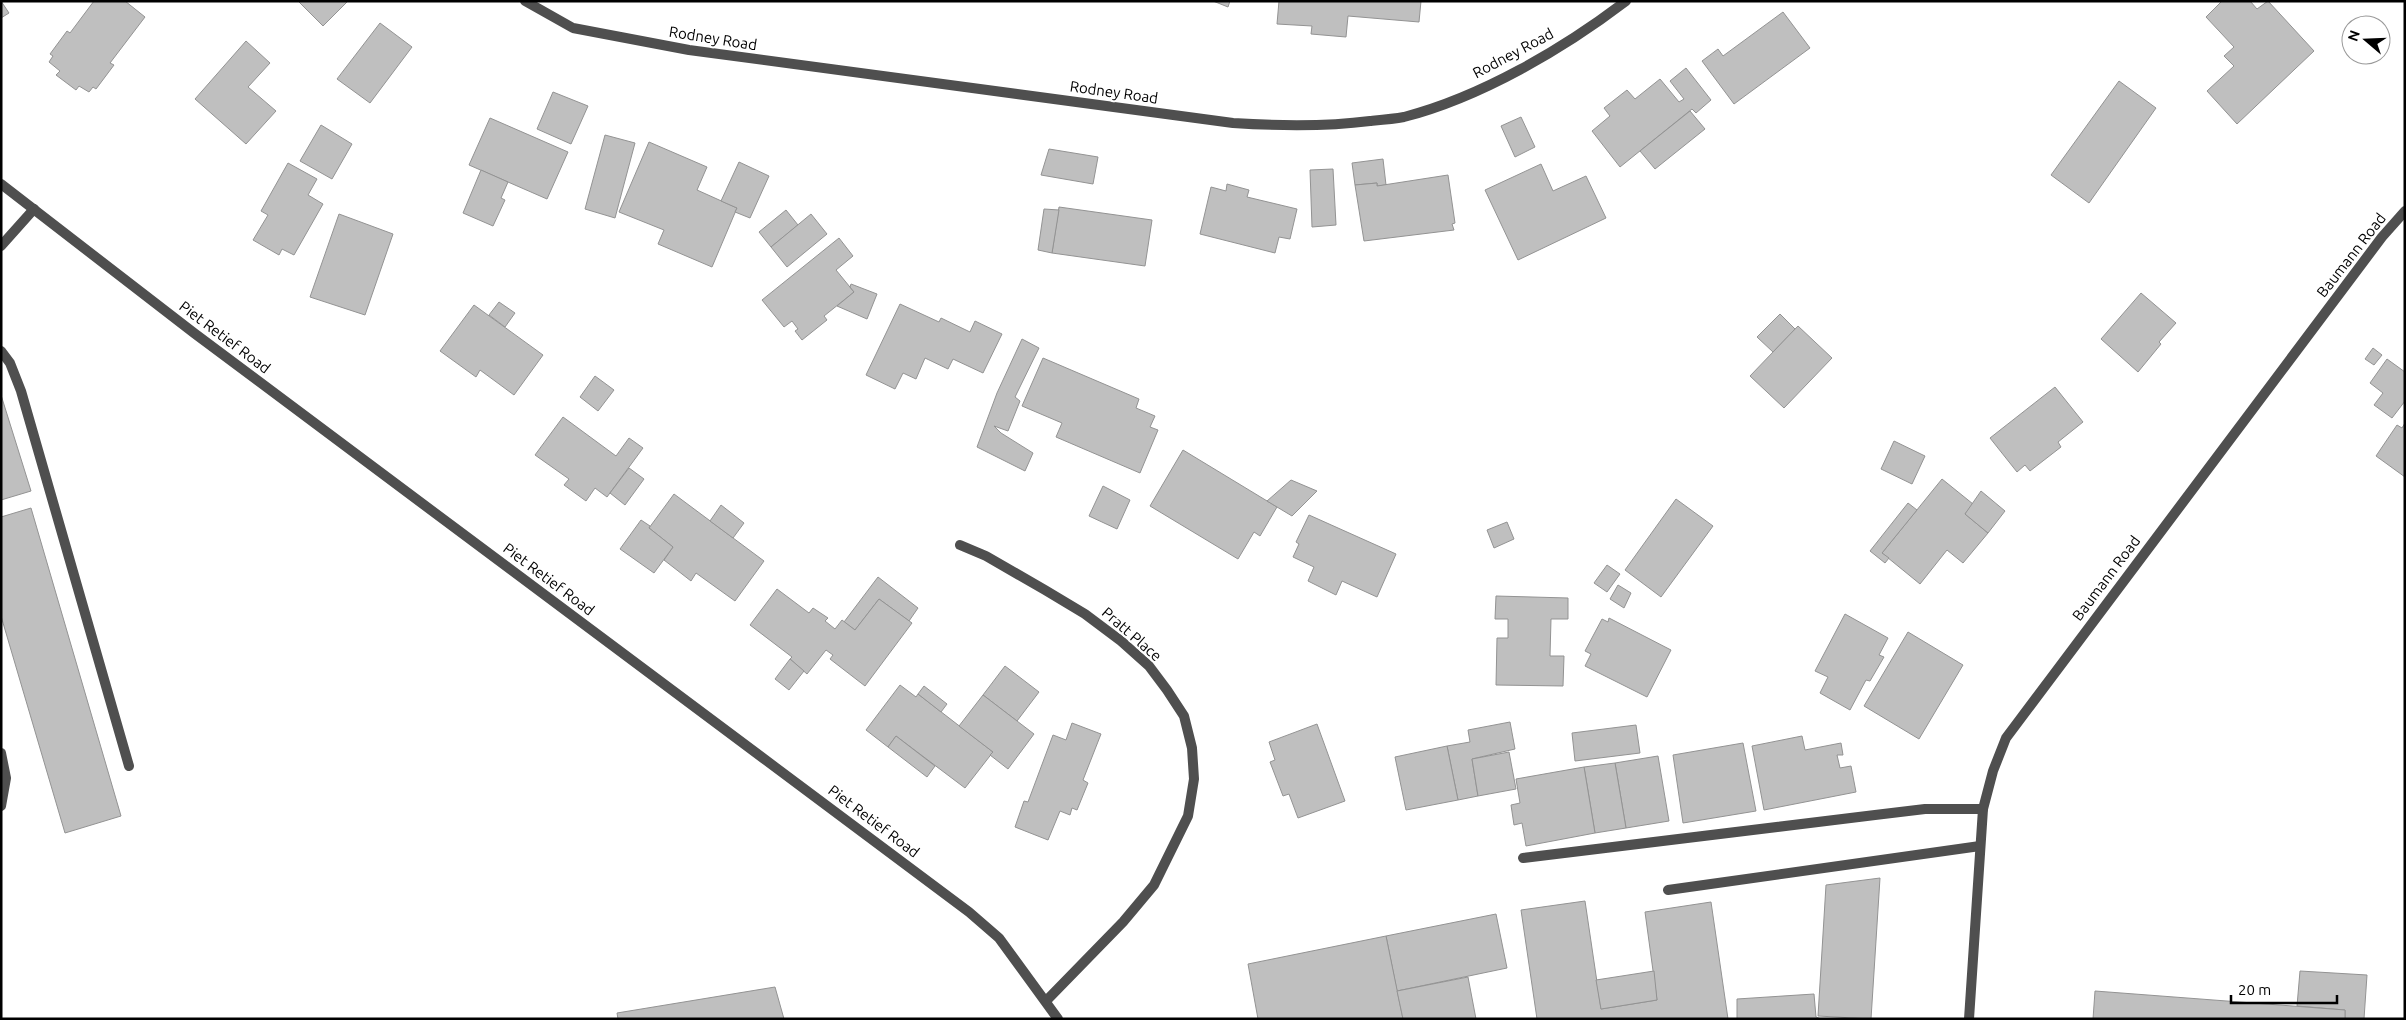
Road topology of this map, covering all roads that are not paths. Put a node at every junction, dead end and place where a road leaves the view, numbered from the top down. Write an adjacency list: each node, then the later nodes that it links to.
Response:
1 (525, 1): 2 (street, Rodney Road)
2 (1626, 1)
3 (1, 184): 4 (street, Piet Retief Road)
4 (34, 209): 6 (street); 16 (street, Piet Retief Road)
5 (2405, 211): 12 (street, Baumann Road)
6 (1, 246)
7 (1, 351): 10 (street)
8 (960, 545): 16 (street, Pratt Place)
9 (1, 753): 11 (street)
10 (129, 766)
11 (1, 806)
12 (1983, 809): 13 (street, Baumann Road); 14 (street)
13 (1980, 846): 15 (street); 18 (street, Baumann Road)
14 (1523, 858)
15 (1668, 890)
16 (1046, 1001): 17 (street, Piet Retief Road)
17 (1058, 1019)
18 (1969, 1019)

